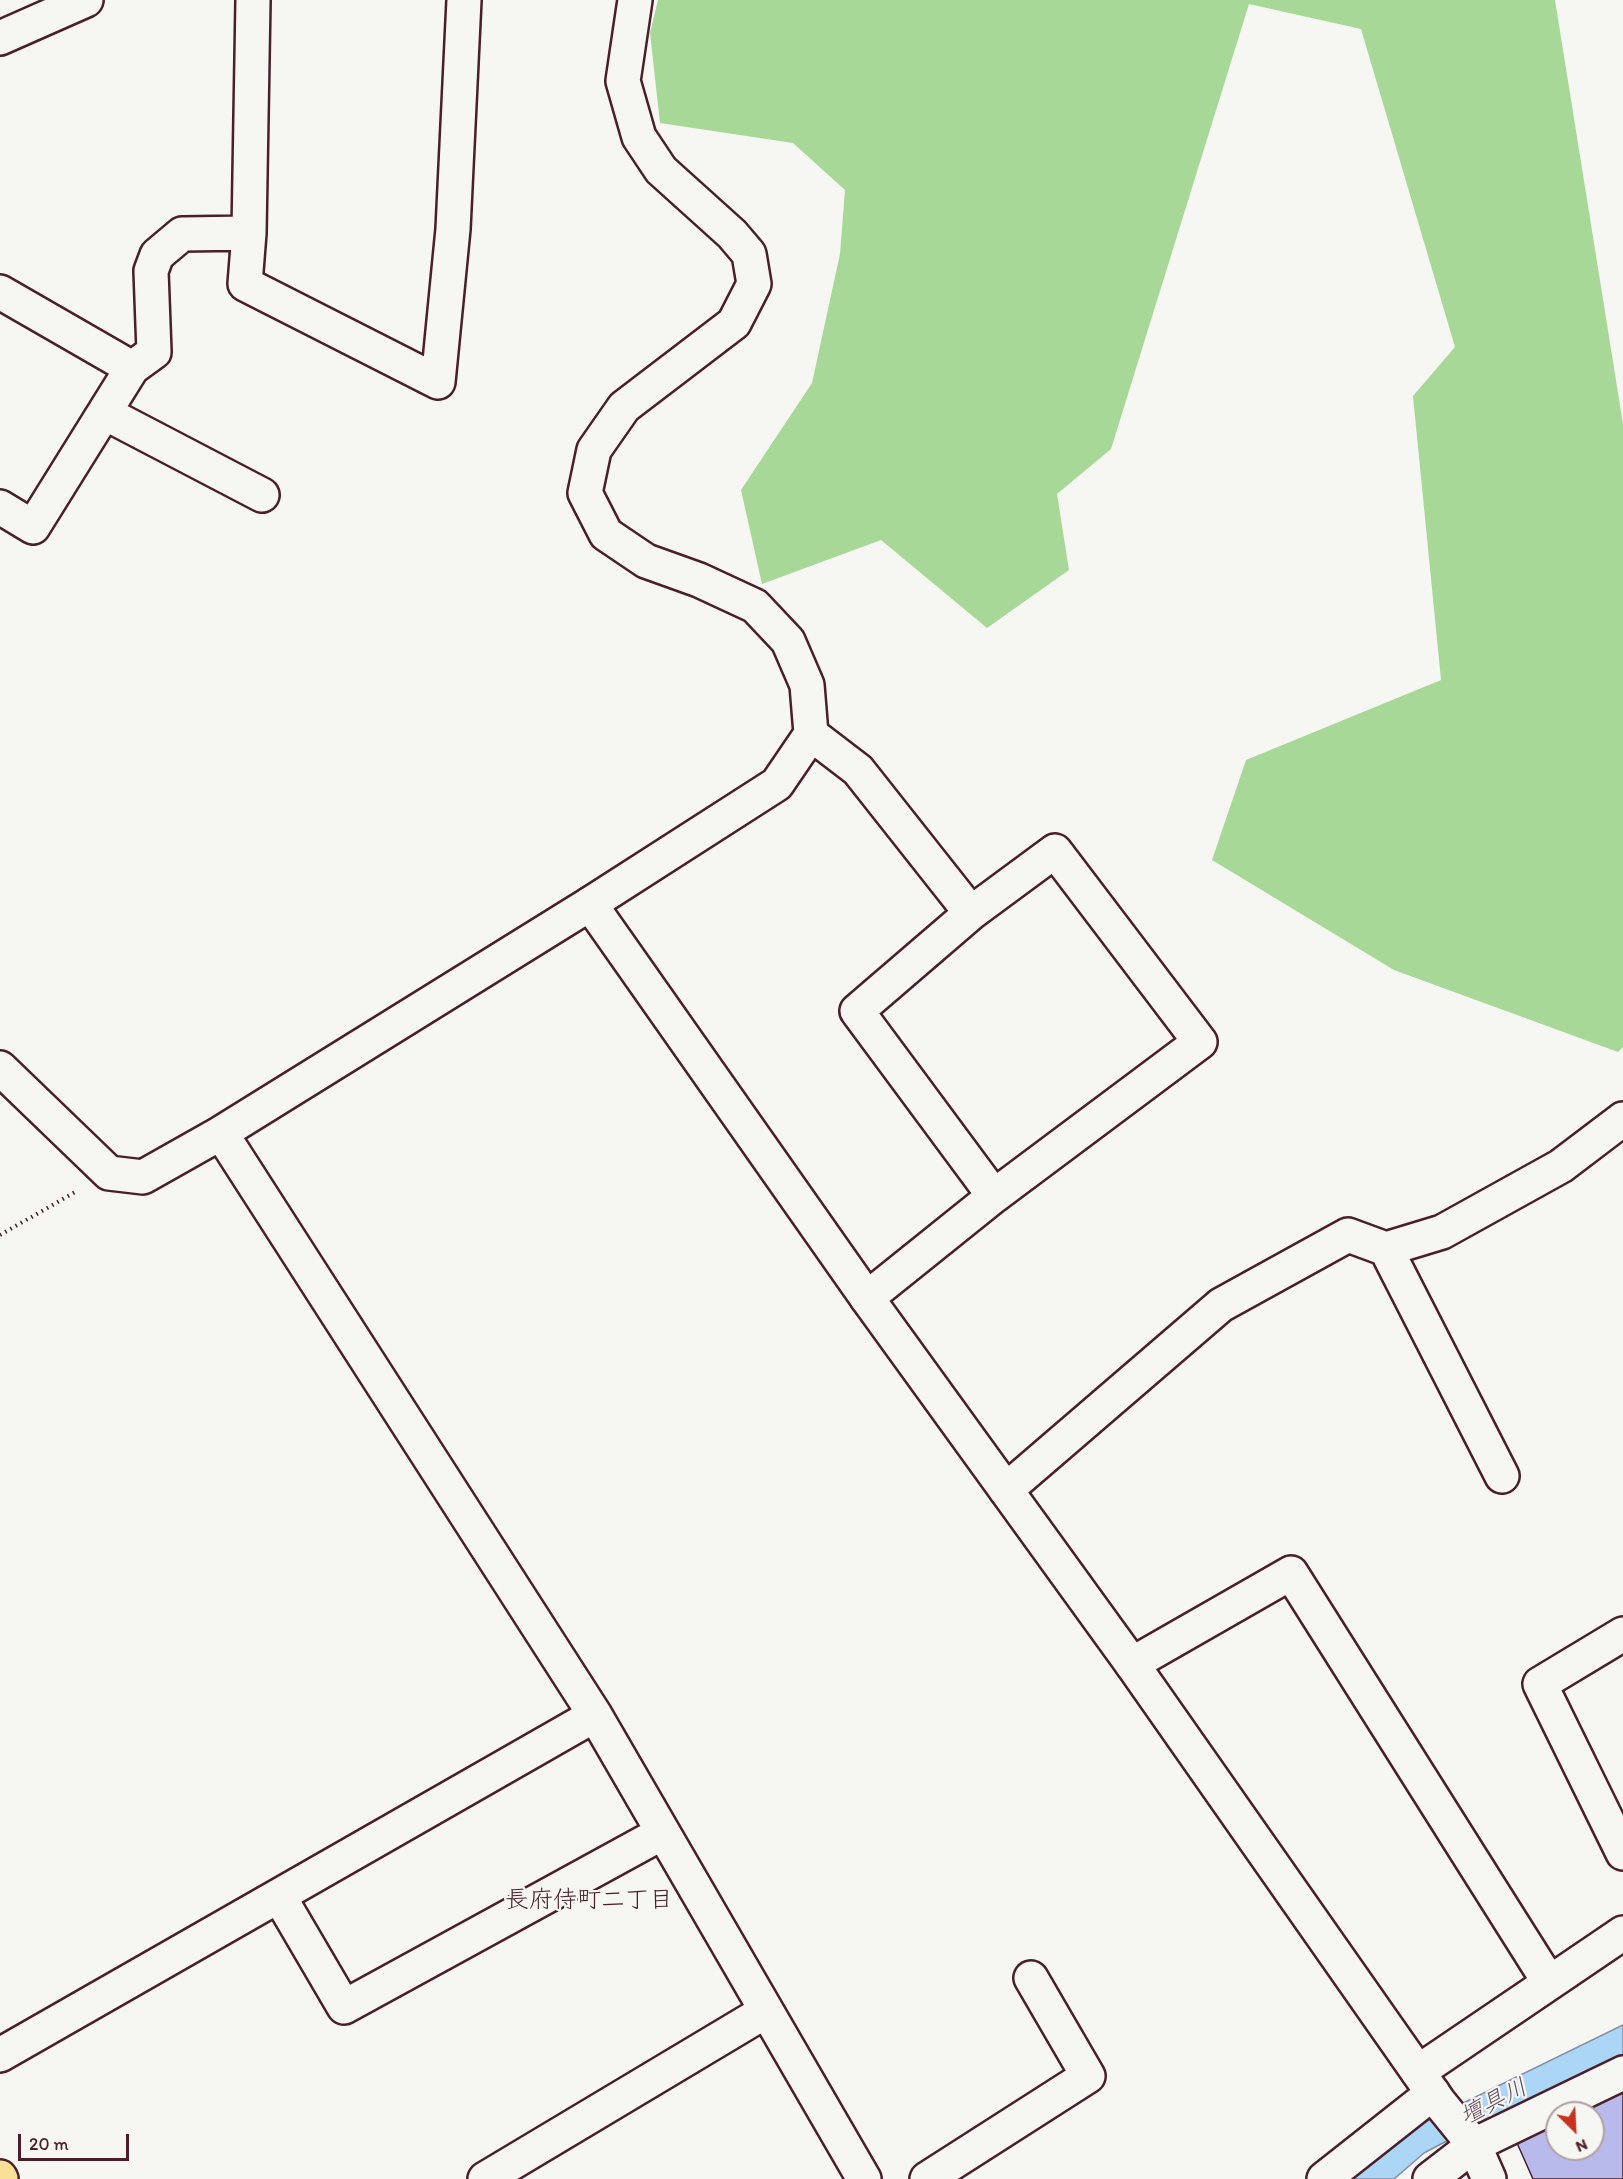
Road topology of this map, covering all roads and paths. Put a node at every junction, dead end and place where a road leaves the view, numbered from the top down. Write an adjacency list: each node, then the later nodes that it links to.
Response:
1 (86, 0): 5 (street)
2 (253, 0): 6 (street)
3 (464, 0): 6 (street)
4 (635, 0): 12 (street)
5 (0, 38)
6 (249, 233): 8 (street)
7 (0, 292): 8 (street)
8 (132, 368): 9 (street)
9 (105, 413): 10 (street); 11 (street)
10 (262, 495)
11 (0, 507)
12 (811, 735): 13 (street); 14 (street)
13 (590, 904): 17 (street); 22 (street)
14 (971, 913): 19 (street); 19 (street)
15 (0, 1068): 18 (street)
16 (1623, 1119): 21 (street)
17 (221, 1133): 18 (street); 27 (street)
18 (109, 1173): 20 (path)
19 (994, 1196): 22 (street)
20 (0, 1235)
21 (1386, 1249): 23 (street); 24 (street)
22 (867, 1298): 24 (street)
23 (1502, 1476)
24 (1006, 1490): 26 (street)
25 (1623, 1634): 29 (street)
26 (1132, 1664): 33 (street); 37 (street)
27 (595, 1714): 28 (street); 30 (street)
28 (662, 1833): 30 (street); 34 (street)
29 (1623, 1853)
30 (279, 1896): 35 (street)
31 (1623, 1933): 33 (street)
32 (1031, 1978): 41 (street)
33 (1549, 1982): 37 (street)
34 (766, 2012): 39 (street); 40 (street)
35 (0, 2055)
36 (1623, 2073): 38 (street)
37 (1432, 2091): 38 (street); 42 (street)
38 (1470, 2141): 43 (street); 44 (street)
39 (485, 2179)
40 (864, 2179)
41 (927, 2179)
42 (1324, 2179)
43 (1431, 2179)
44 (1489, 2179)

